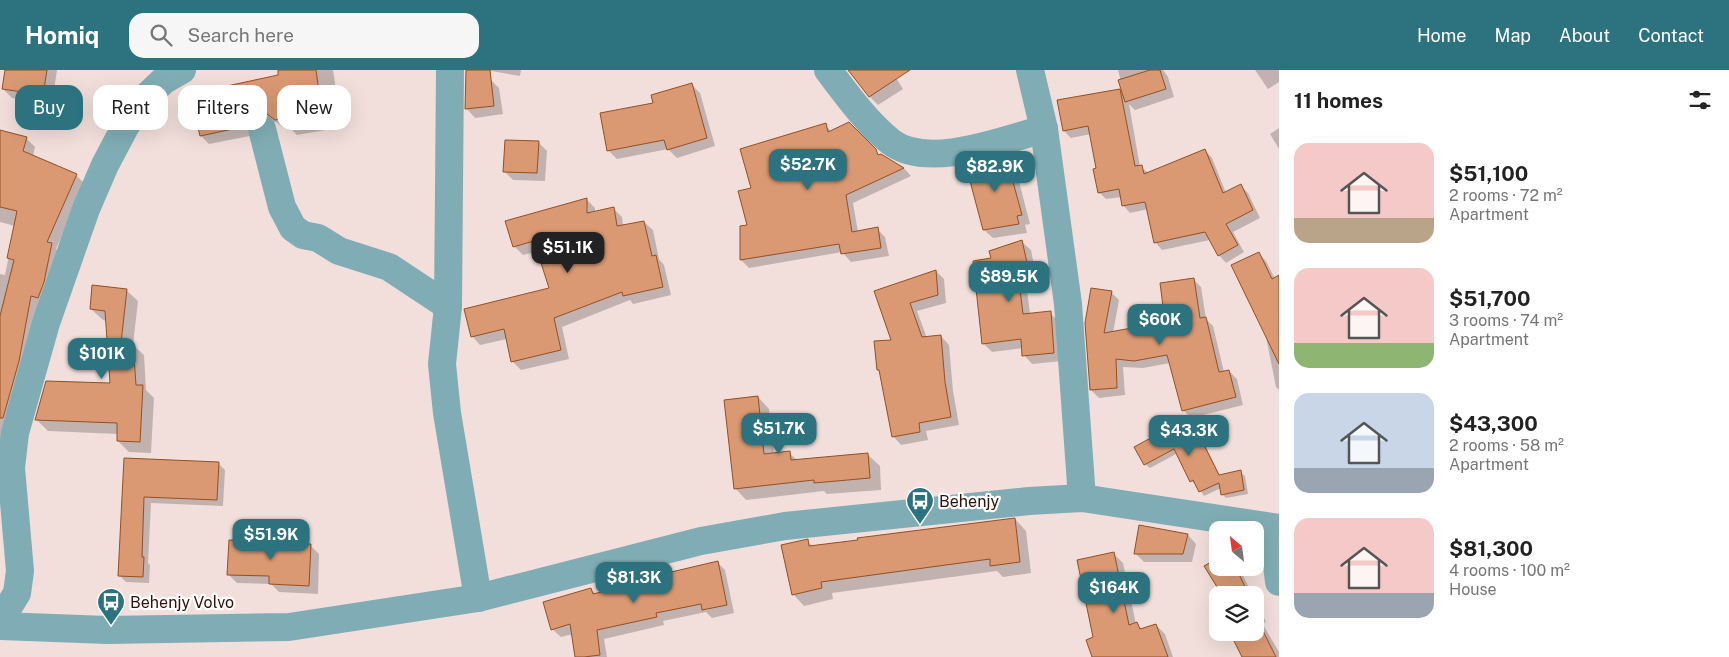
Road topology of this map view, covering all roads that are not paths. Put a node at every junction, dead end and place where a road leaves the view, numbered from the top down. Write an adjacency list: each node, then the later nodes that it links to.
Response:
1 (182, 70): 12 (street)
2 (450, 70): 7 (street)
3 (828, 70): 5 (street)
4 (1030, 70): 5 (street)
5 (1044, 129): 8 (street)
6 (262, 130): 7 (street)
7 (448, 306): 11 (street)
8 (1082, 498): 9 (street); 11 (street)
9 (1276, 528): 10 (street)
10 (1279, 582)
11 (478, 598): 13 (street)
12 (0, 621)
13 (0, 626)

